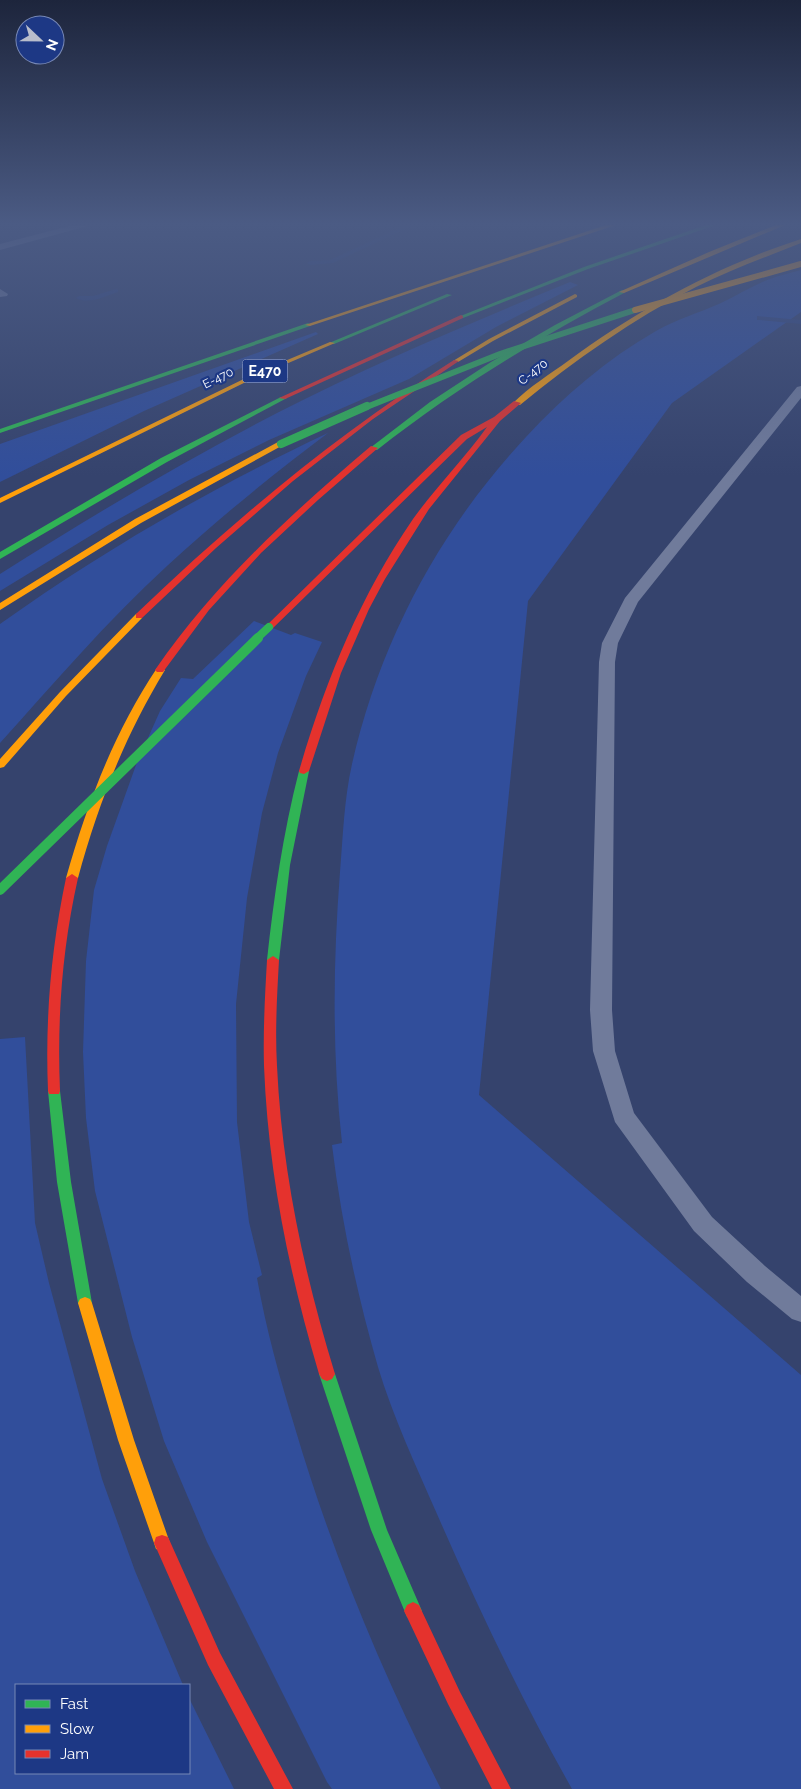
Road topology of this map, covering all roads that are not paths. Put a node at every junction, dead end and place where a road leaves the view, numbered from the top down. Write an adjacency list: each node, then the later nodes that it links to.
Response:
1 (352, 308): 11 (highway)
2 (417, 308): 12 (highway, E-470 / E470)
3 (481, 308): 13 (highway)
4 (550, 308): 15 (highway)
5 (591, 308): 18 (highway)
6 (641, 308): 14 (highway, bridge)
7 (652, 308): 10 (highway, C-470)
8 (801, 390): 9 (lane)
9 (796, 405): 17 (lane)
10 (497, 419): 16 (highway, bridge); 19 (highway)
11 (0, 431)
12 (0, 501)
13 (0, 556)
14 (0, 607)
15 (0, 764)
16 (0, 890)
17 (801, 1311)
18 (284, 1789)
19 (502, 1789)

